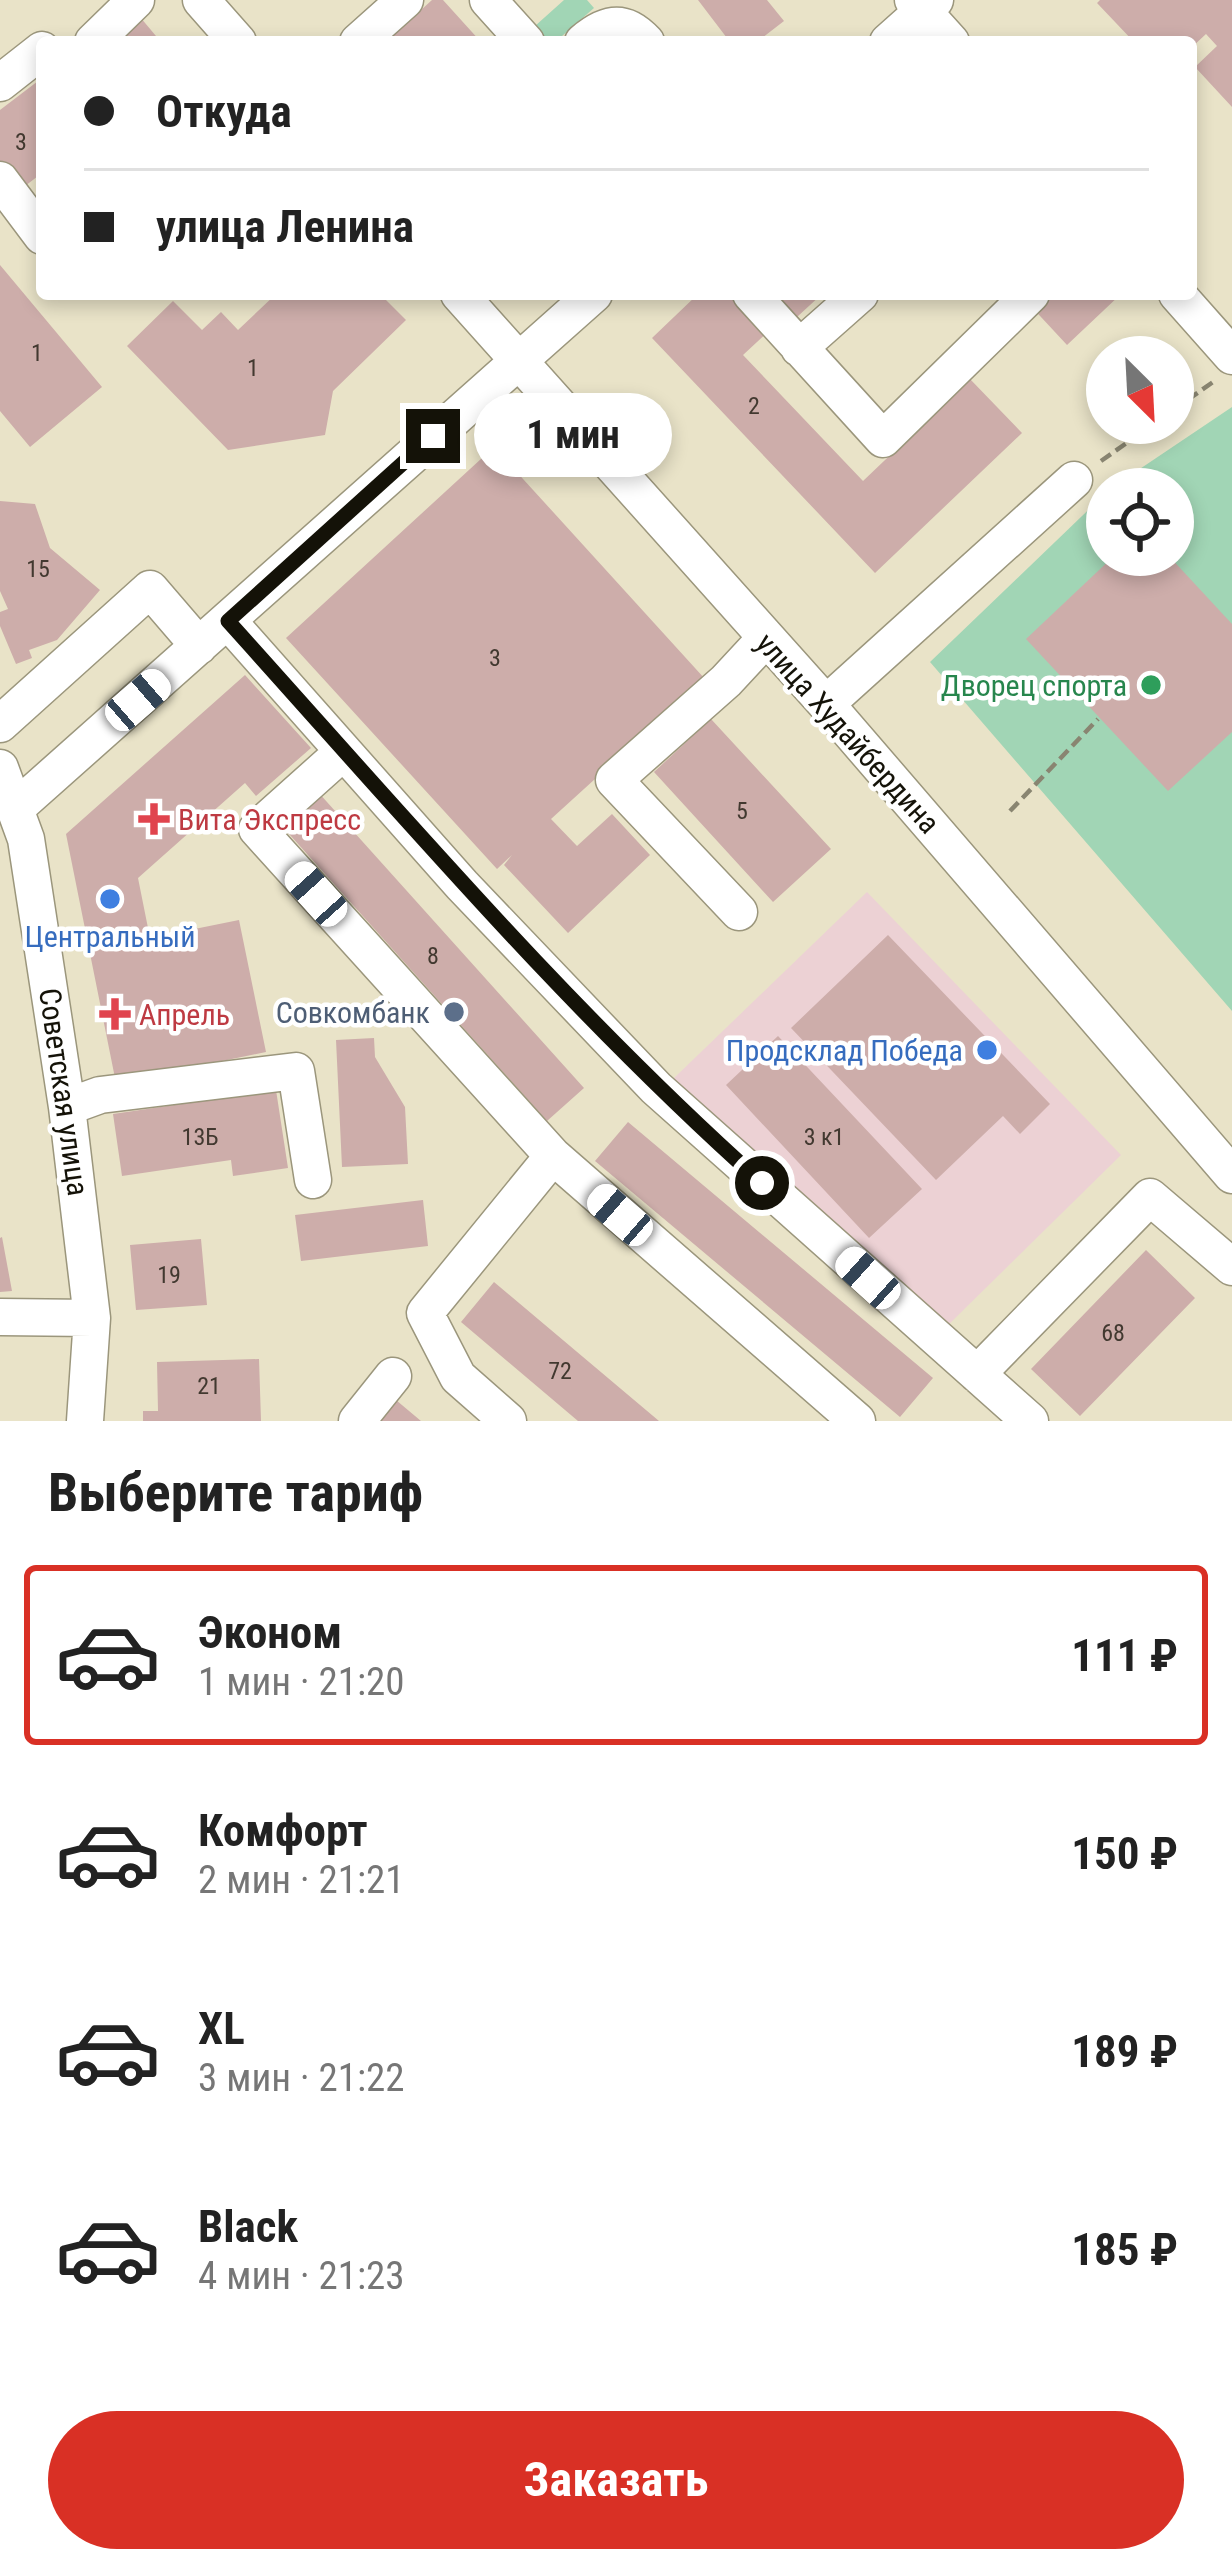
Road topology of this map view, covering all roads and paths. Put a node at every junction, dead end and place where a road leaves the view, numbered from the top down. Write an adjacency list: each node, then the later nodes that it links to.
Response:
1 (136, 0): 8 (street)
2 (200, 0): 9 (street)
3 (405, 0): 10 (street)
4 (488, 0): 11 (street)
5 (924, 4): 14 (street); 15 (street)
6 (60, 36): 7 (street)
7 (85, 36)
8 (97, 36)
9 (233, 36)
10 (365, 36)
11 (521, 36)
12 (591, 36): 13 (street)
13 (640, 36)
14 (894, 36)
15 (947, 36)
16 (36, 55): 17 (street)
17 (0, 83)
18 (0, 180): 19 (street)
19 (24, 225)
20 (464, 300): 27 (street, улица Худайбердина)
21 (587, 300): 27 (street)
22 (757, 300): 26 (street)
23 (853, 300): 26 (street)
24 (1025, 300): 26 (street)
25 (1181, 300): 28 (street)
26 (800, 347)
27 (517, 361): 32 (street); 33 (street, улица Худайбердина)
28 (1225, 368): 29 (path)
29 (1194, 393)
30 (1125, 444): 31 (path)
31 (1073, 480): 35 (street)
32 (228, 621): 34 (street); 38 (street)
33 (765, 639): 35 (street, улица Худайбердина); 42 (street)
34 (199, 646): 37 (street); 41 (street)
35 (826, 704): 45 (street, улица Худайбердина)
36 (1098, 719): 40 (path)
37 (0, 724)
38 (343, 753): 44 (street); 50 (street)
39 (0, 768): 41 (street, Советская улица)
40 (1010, 812)
41 (14, 836): 43 (street, Советская улица)
42 (739, 912)
43 (67, 1106): 46 (street); 49 (street, Советская улица)
44 (553, 1156): 54 (street); 55 (street)
45 (1232, 1175)
46 (313, 1180)
47 (1232, 1267): 50 (street)
48 (0, 1317): 49 (street)
49 (92, 1318): 52 (street, Советская улица)
50 (977, 1373): 56 (street)
51 (393, 1376): 53 (street)
52 (85, 1421)
53 (357, 1421)
54 (508, 1421)
55 (857, 1421)
56 (1030, 1421)

